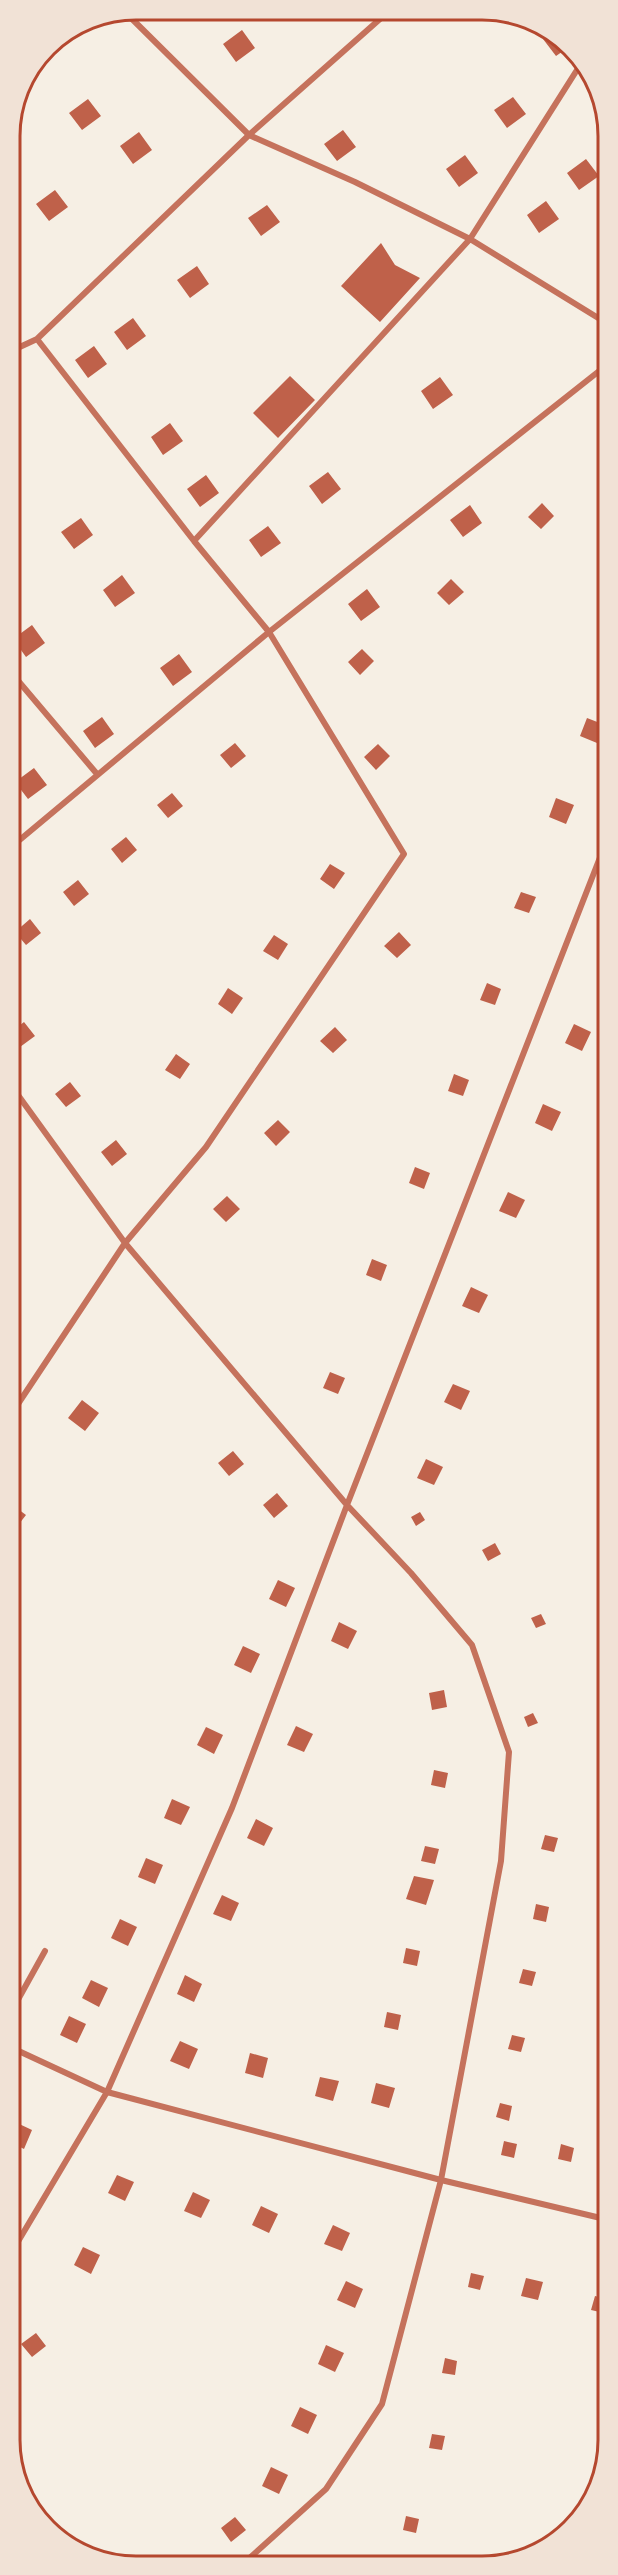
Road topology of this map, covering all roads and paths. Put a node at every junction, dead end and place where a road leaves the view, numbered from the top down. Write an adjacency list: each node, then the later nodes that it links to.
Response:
1 (380, 19): 4 (street)
2 (133, 20): 4 (street)
3 (578, 69): 5 (street)
4 (249, 135): 5 (street); 7 (street)
5 (470, 239): 6 (street); 10 (street)
6 (598, 318)
7 (37, 339): 8 (street); 10 (street)
8 (20, 347)
9 (598, 372): 11 (street)
10 (194, 541): 11 (street)
11 (269, 632): 13 (street); 17 (street)
12 (20, 683): 13 (street)
13 (97, 774): 14 (street)
14 (20, 839)
15 (598, 863): 19 (street)
16 (20, 1098): 17 (street)
17 (125, 1243): 18 (street); 19 (street)
18 (20, 1401)
19 (347, 1505): 23 (street); 24 (street)
20 (45, 1951): 21 (street)
21 (20, 1996)
22 (20, 2052): 23 (street)
23 (106, 2092): 24 (street); 26 (street)
24 (441, 2180): 25 (street); 27 (street)
25 (598, 2217)
26 (20, 2238)
27 (252, 2556)

